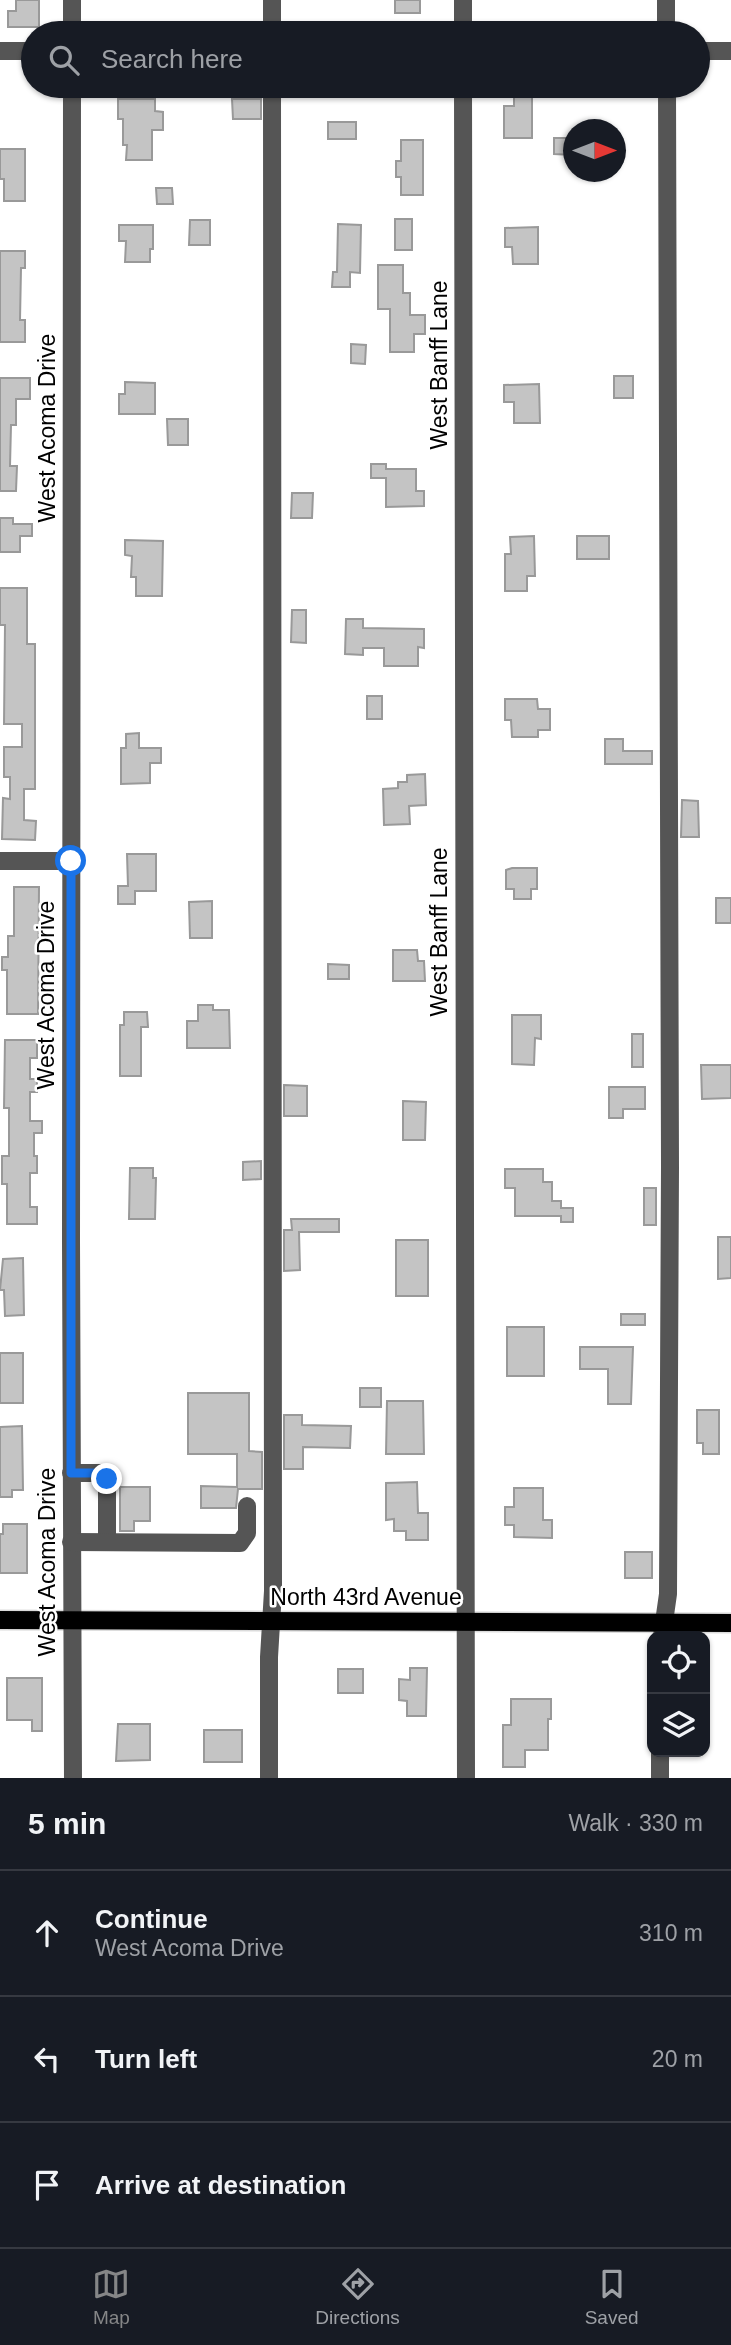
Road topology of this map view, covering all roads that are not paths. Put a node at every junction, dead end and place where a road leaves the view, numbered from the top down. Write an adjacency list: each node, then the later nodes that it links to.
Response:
1 (72, 0): 5 (street)
2 (272, 0): 6 (street)
3 (463, 0): 7 (street)
4 (666, 0): 8 (street)
5 (72, 21)
6 (272, 21)
7 (463, 21)
8 (666, 21)
9 (0, 51): 10 (street)
10 (21, 51)
11 (710, 51): 12 (street)
12 (731, 51)
13 (72, 98): 18 (street, West Acoma Drive)
14 (272, 98): 25 (street)
15 (463, 98): 26 (street, West Banff Lane)
16 (667, 98): 28 (street)
17 (0, 861): 18 (street)
18 (71, 861): 19 (street, West Acoma Drive)
19 (71, 1473): 21 (street, West Acoma Drive); 22 (street)
20 (247, 1506): 22 (street)
21 (71, 1542): 22 (street); 24 (street, West Acoma Drive)
22 (107, 1542)
23 (0, 1620): 24 (main road, North 43rd Avenue)
24 (71, 1620): 25 (main road, North 43rd Avenue); 30 (street, West Acoma Drive)
25 (271, 1621): 26 (main road, North 43rd Avenue); 31 (street)
26 (465, 1622): 28 (main road, North 43rd Avenue); 32 (street, West Banff Lane)
27 (731, 1623): 28 (main road, North 43rd Avenue)
28 (662, 1629)
29 (660, 1757): 33 (street)
30 (73, 1778)
31 (269, 1778)
32 (466, 1778)
33 (660, 1778)

